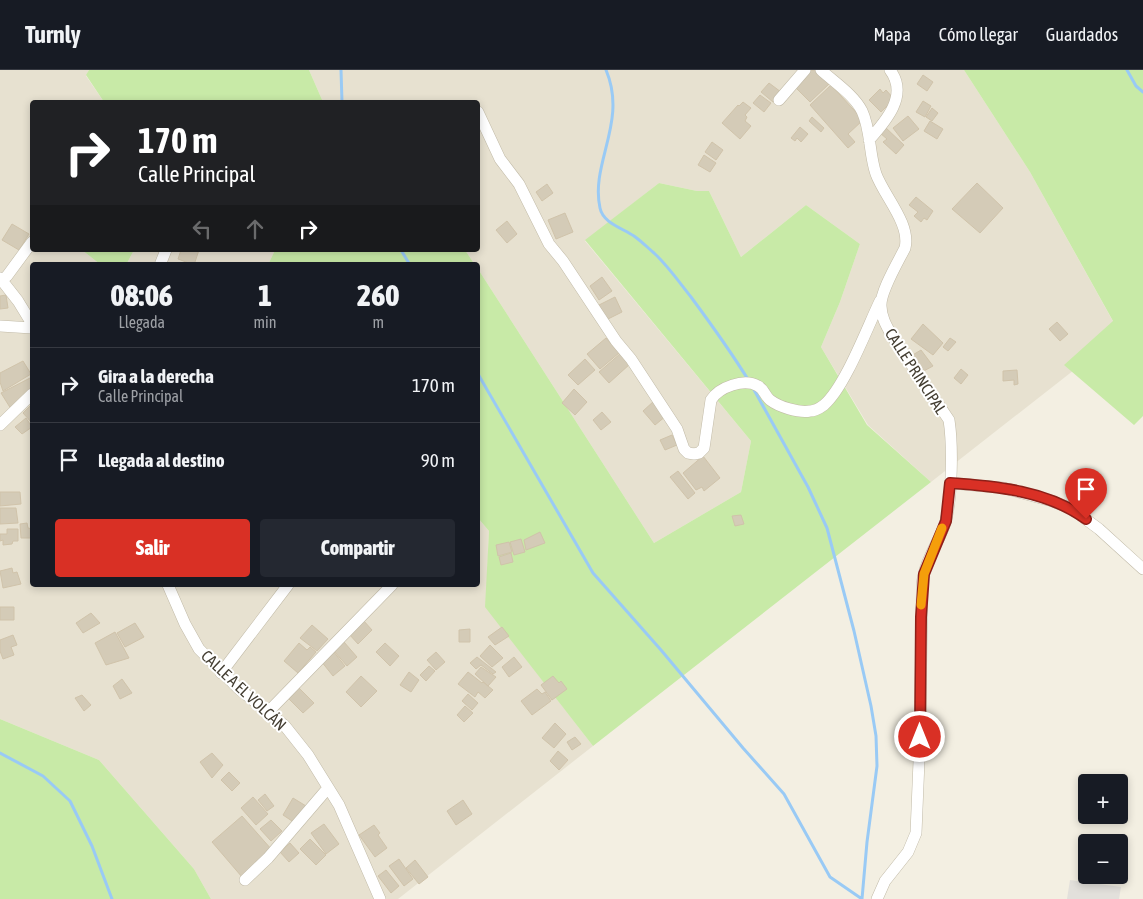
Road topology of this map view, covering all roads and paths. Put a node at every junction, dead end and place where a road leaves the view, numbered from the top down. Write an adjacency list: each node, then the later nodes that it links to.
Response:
1 (805, 70): 4 (street)
2 (821, 70): 6 (street)
3 (890, 70): 6 (street)
4 (779, 100)
5 (480, 116): 9 (street)
6 (869, 140): 9 (street)
7 (30, 245): 8 (street)
8 (1, 279): 10 (street)
9 (882, 297): 15 (street, CALLE PRINCIPAL)
10 (30, 321)
11 (0, 326): 12 (street)
12 (30, 328)
13 (30, 396): 14 (street)
14 (0, 425)
15 (950, 483): 16 (street); 25 (street, CALLE PRINCIPAL)
16 (1143, 569)
17 (169, 587): 20 (street, CALLE A EL VOLCÁN)
18 (286, 587): 20 (street)
19 (390, 587): 21 (street)
20 (221, 673): 21 (street, CALLE A EL VOLCÁN)
21 (268, 712): 22 (street, CALLE A EL VOLCÁN)
22 (328, 788): 23 (street); 24 (street, CALLE A EL VOLCÁN)
23 (245, 880)
24 (380, 899)
25 (877, 899)

